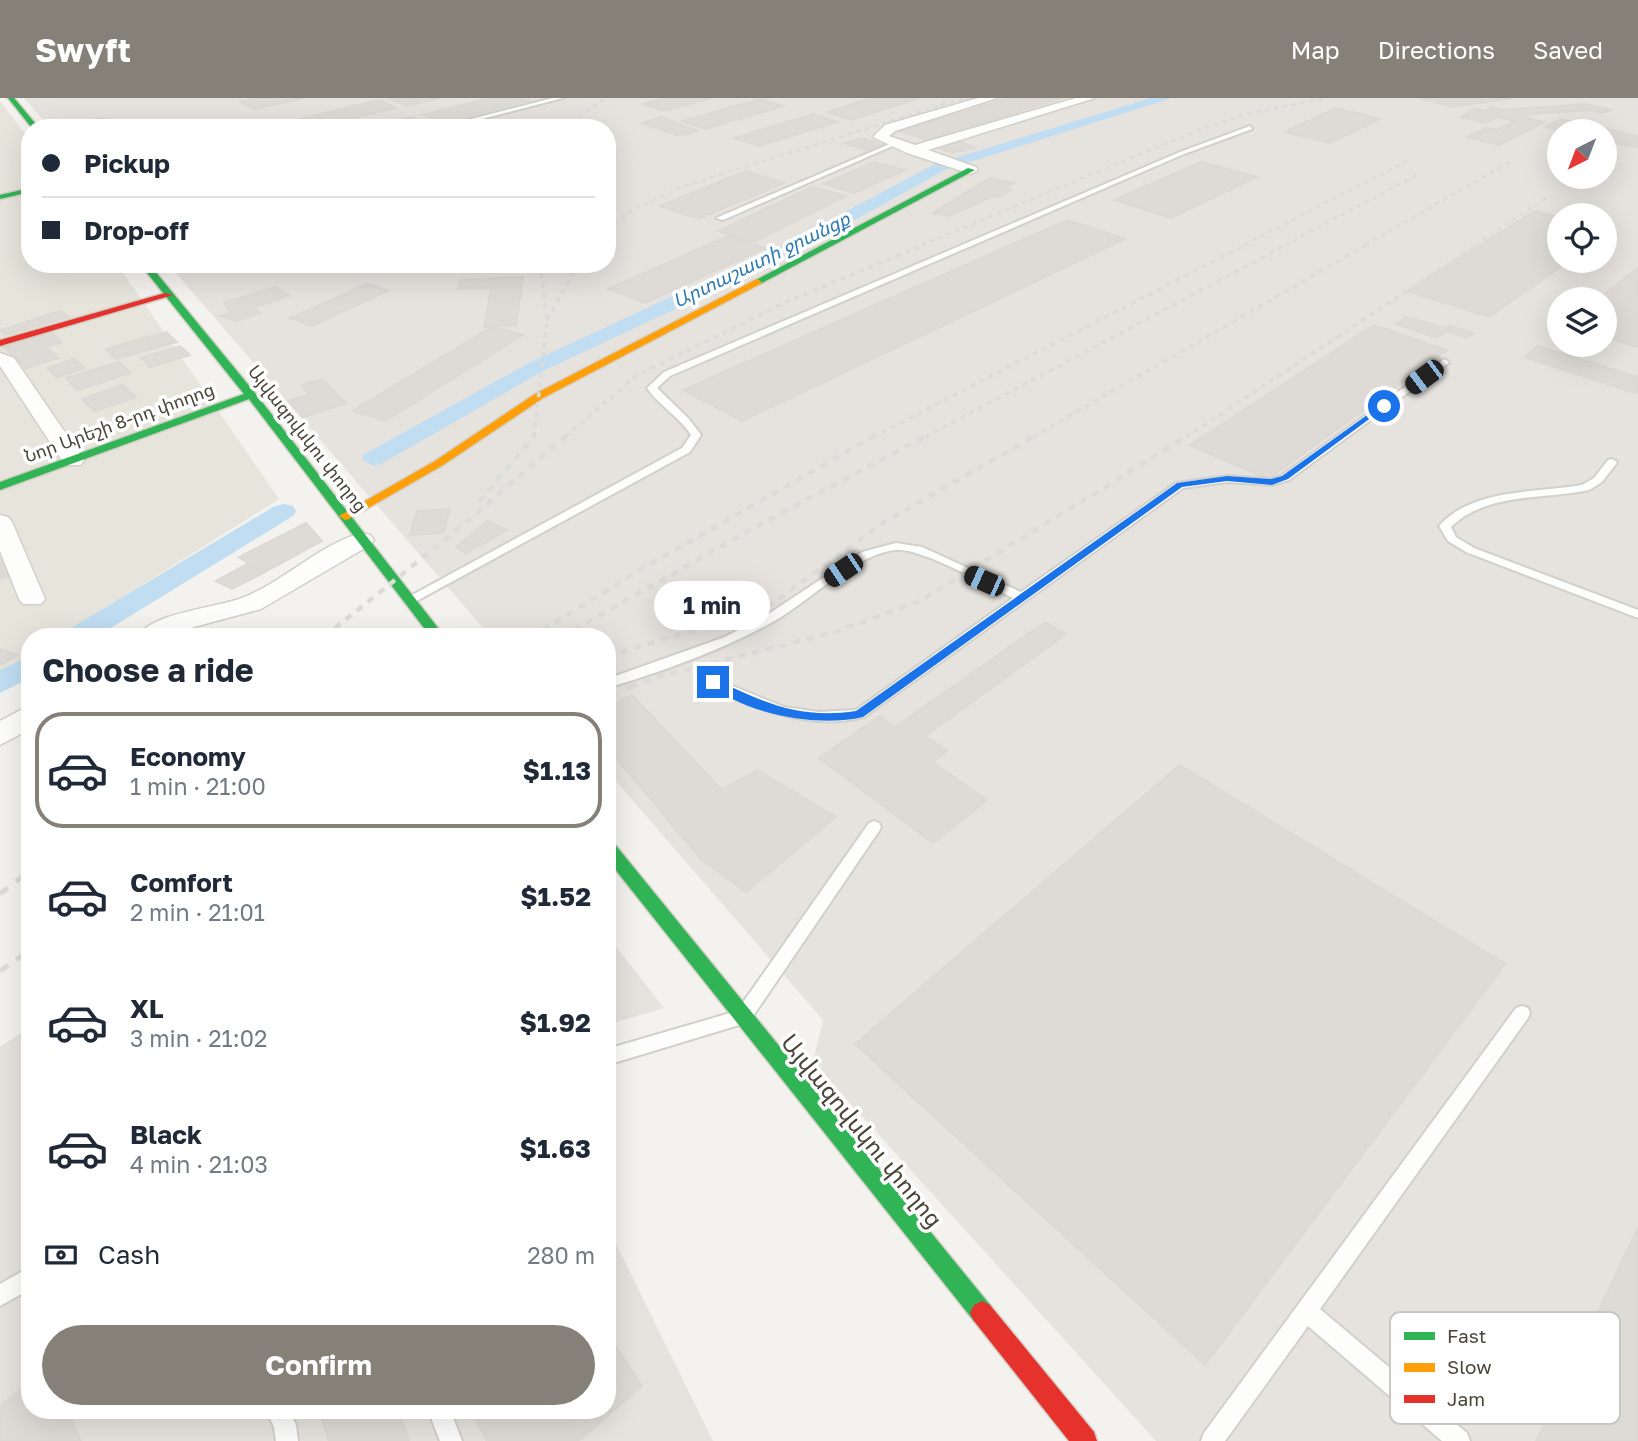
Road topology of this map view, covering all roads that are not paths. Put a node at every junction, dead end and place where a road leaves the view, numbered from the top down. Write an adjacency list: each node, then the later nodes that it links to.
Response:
1 (11, 98): 5 (main road)
2 (560, 98): 6 (lane)
3 (991, 98): 8 (street)
4 (1089, 98): 9 (street)
5 (28, 119)
6 (475, 119)
7 (1250, 128): 28 (lane)
8 (894, 144): 9 (street); 13 (lane)
9 (912, 150): 10 (street)
10 (971, 170): 23 (main road)
11 (21, 192): 12 (main road)
12 (0, 197)
13 (720, 218)
14 (151, 273): 15 (main road, Այվազովսկու փողոց)
15 (168, 296): 16 (main road); 19 (main road, Այվազովսկու փողոց)
16 (0, 343)
17 (0, 359): 20 (street)
18 (1444, 362): 26 (lane)
19 (251, 395): 20 (main road, Նոր Արեշի 8-րդ փողոց); 23 (main road, Այվազովսկու փողոց)
20 (73, 460): 22 (main road, Նոր Արեշի 8-րդ փողոց)
21 (1612, 462): 29 (lane)
22 (0, 486)
23 (345, 516): 25 (main road, Այվազովսկու փողոց)
24 (0, 522): 27 (street)
25 (362, 540): 28 (main road, Այվազովսկու փողոց); 30 (street)
26 (1022, 597): 32 (lane); 33 (lane)
27 (32, 600)
28 (409, 600): 31 (main road, Այվազովսկու փողոց)
29 (1638, 614)
30 (170, 628)
31 (429, 628)
32 (616, 681)
33 (713, 682)
34 (21, 721): 35 (street)
35 (0, 735)
36 (873, 827): 39 (lane)
37 (616, 858): 39 (main road, Այվազովսկու փողոց)
38 (1522, 1013): 43 (lane)
39 (743, 1017): 40 (lane); 50 (main road, Այվազովսկու փողոց)
40 (616, 1054)
41 (21, 1283): 42 (lane)
42 (0, 1296)
43 (1307, 1311): 44 (lane); 51 (lane)
44 (1390, 1382)
45 (282, 1419): 48 (lane)
46 (443, 1419): 49 (lane)
47 (1440, 1424): 52 (lane)
48 (287, 1441)
49 (452, 1441)
50 (1085, 1441)
51 (1212, 1441)
52 (1460, 1441)

